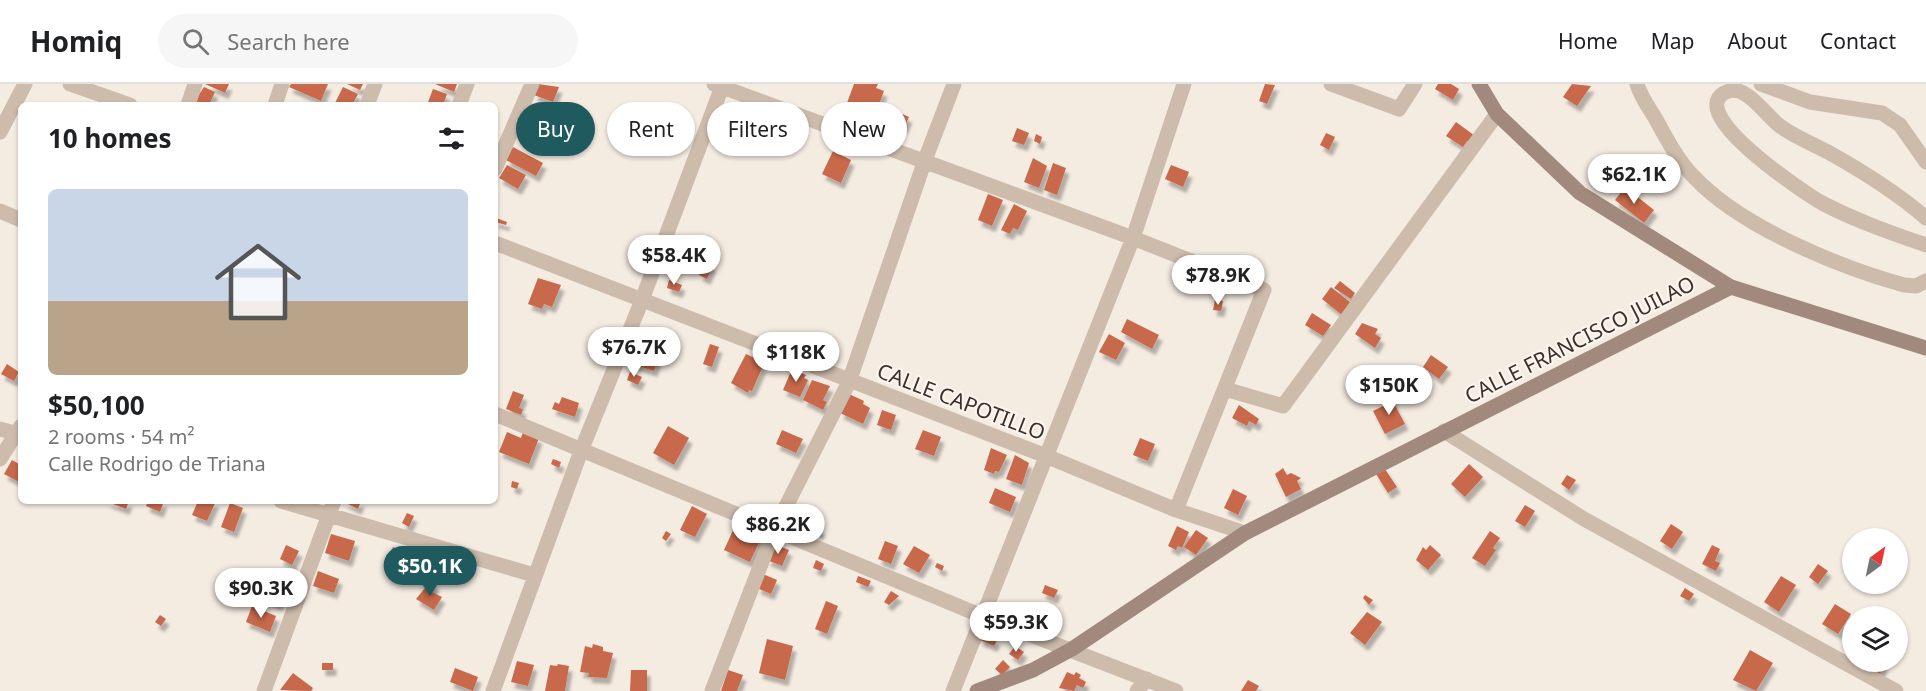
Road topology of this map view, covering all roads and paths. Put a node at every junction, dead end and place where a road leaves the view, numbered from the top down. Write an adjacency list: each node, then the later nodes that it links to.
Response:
1 (24, 84): 22 (street)
2 (69, 84): 16 (street)
3 (195, 84): 17 (street)
4 (282, 84): 18 (street)
5 (375, 84): 19 (street)
6 (467, 84): 20 (street)
7 (532, 84): 24 (street)
8 (954, 84): 23 (street)
9 (1184, 84): 29 (street)
10 (1331, 84): 11 (street)
11 (1415, 84)
12 (1479, 84): 21 (street)
13 (1637, 84): 32 (street)
14 (1761, 84): 25 (street)
15 (720, 85): 23 (street); 34 (street)
16 (121, 102)
17 (189, 102)
18 (276, 102)
19 (368, 102)
20 (460, 102)
21 (1497, 114): 33 (street); 37 (street)
22 (0, 132)
23 (925, 160): 29 (street); 36 (street)
24 (498, 162)
25 (1926, 162)
26 (0, 211): 28 (street)
27 (1926, 218): 31 (street)
28 (18, 219)
29 (1133, 238): 37 (street); 44 (street)
30 (498, 244): 34 (street, CALLE CAPOTILLO)
31 (1926, 245)
32 (1926, 281)
33 (1731, 287): 35 (street); 41 (street, CALLE FRANCISCO JUILAO)
34 (642, 300): 36 (street, CALLE CAPOTILLO); 43 (street)
35 (1926, 348)
36 (849, 382): 44 (street, CALLE CAPOTILLO); 49 (street)
37 (1225, 388): 48 (street)
38 (498, 415): 43 (street)
39 (0, 429): 40 (street)
40 (18, 431)
41 (1444, 431): 50 (street, CALLE FRANCISCO JUILAO); 61 (street)
42 (18, 432): 45 (street)
43 (581, 451): 49 (street); 51 (street)
44 (1046, 456): 48 (street, CALLE CAPOTILLO); 52 (street)
45 (0, 459)
46 (302, 504): 47 (street)
47 (331, 508): 51 (street); 55 (street)
48 (1176, 510): 50 (street, CALLE CAPOTILLO)
49 (775, 528): 52 (street); 57 (street)
50 (1245, 533): 53 (street, CALLE FRANCISCO JUILAO)
51 (534, 575): 56 (street)
52 (982, 616): 53 (street); 58 (street)
53 (1072, 649): 54 (street); 59 (street, CALLE FRANCISCO JUILAO)
54 (1142, 685): 60 (street)
55 (264, 691)
56 (493, 691)
57 (712, 691)
58 (952, 691)
59 (977, 691)
60 (1176, 691)
61 (1896, 691)

